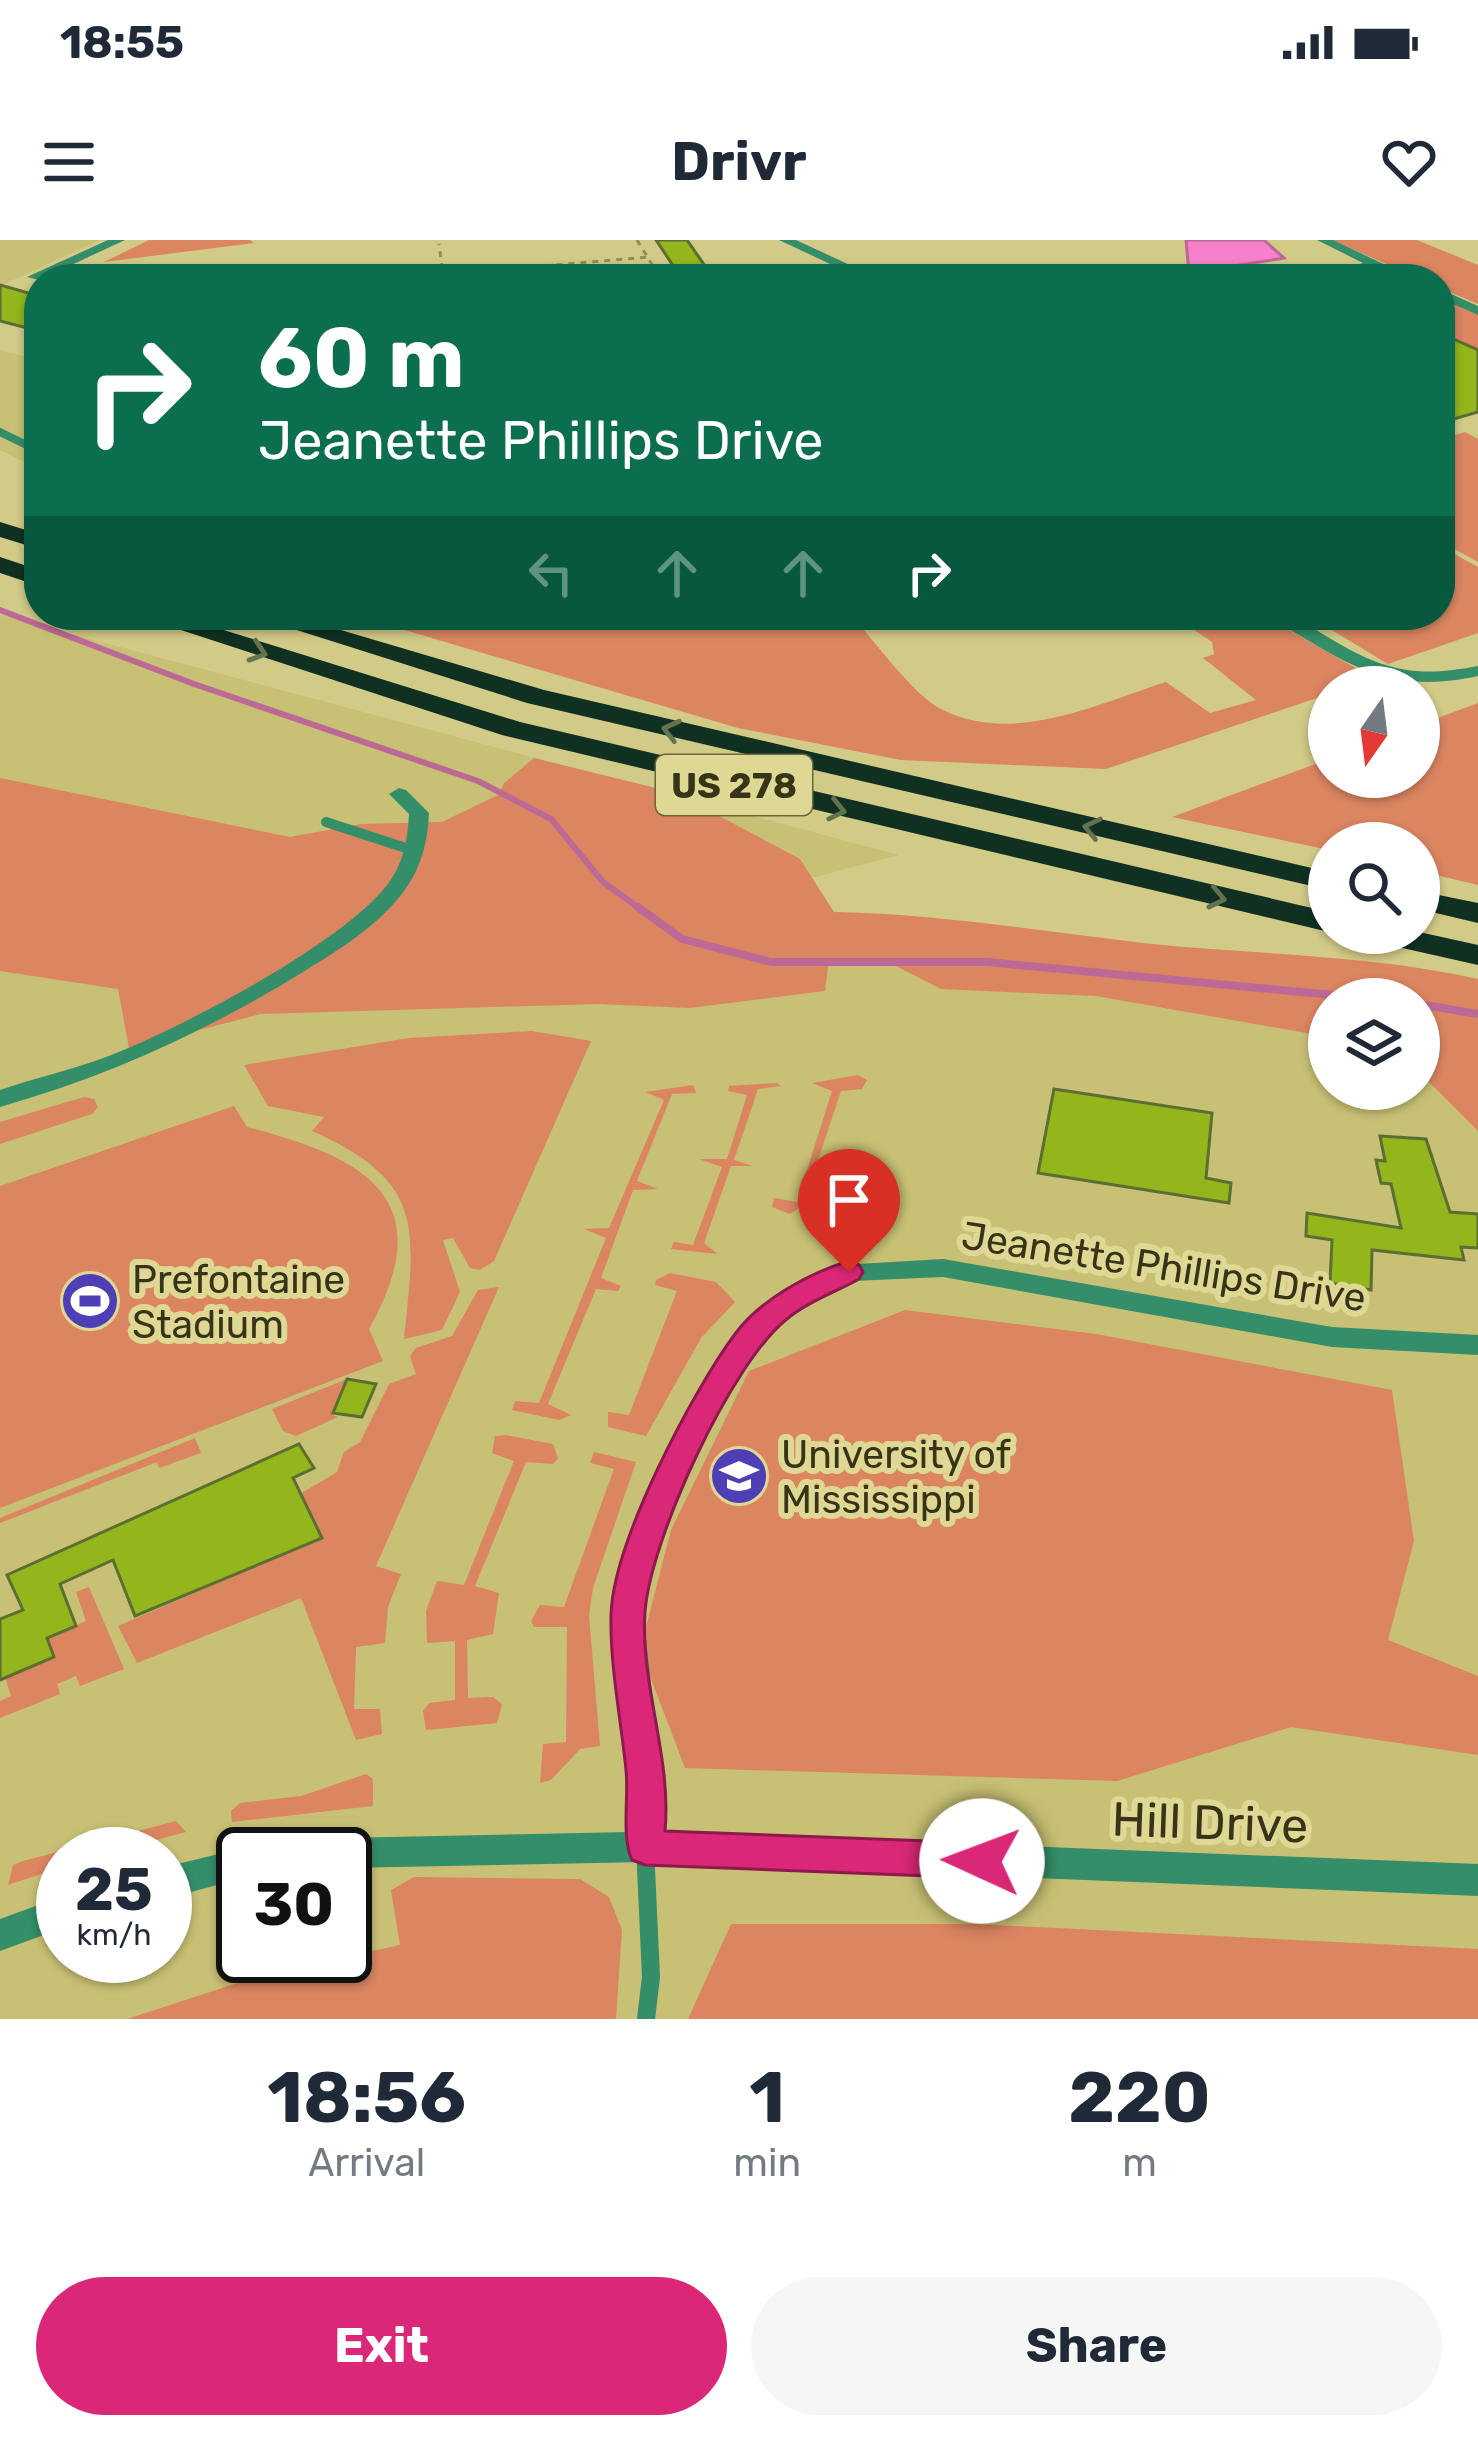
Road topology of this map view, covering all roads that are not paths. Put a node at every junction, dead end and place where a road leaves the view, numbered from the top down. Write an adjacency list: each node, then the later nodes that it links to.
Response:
1 (119, 240): 5 (street)
2 (813, 240): 4 (lane)
3 (1322, 240): 7 (street)
4 (791, 243): 6 (street)
5 (64, 264)
6 (839, 264)
7 (1376, 264)
8 (196, 630): 18 (highway, US 278, one-way to 18)
9 (312, 630): 15 (highway, US 278, one-way to 9)
10 (1305, 630): 11 (street)
11 (1478, 671)
12 (399, 794): 14 (street)
13 (326, 821): 14 (lane)
14 (415, 851): 21 (street)
15 (1308, 876)
16 (1440, 905): 17 (highway)
17 (1478, 913)
18 (1308, 917)
19 (1440, 947): 20 (highway)
20 (1478, 955)
21 (0, 1099)
22 (1478, 1345): 23 (street, Jeanette Phillips Drive)
23 (645, 1847): 24 (street, Hill Drive); 25 (street, Hill Drive); 28 (lane)
24 (372, 1852)
25 (1478, 1880)
26 (36, 1922): 27 (street)
27 (0, 1935)
28 (646, 2019)

